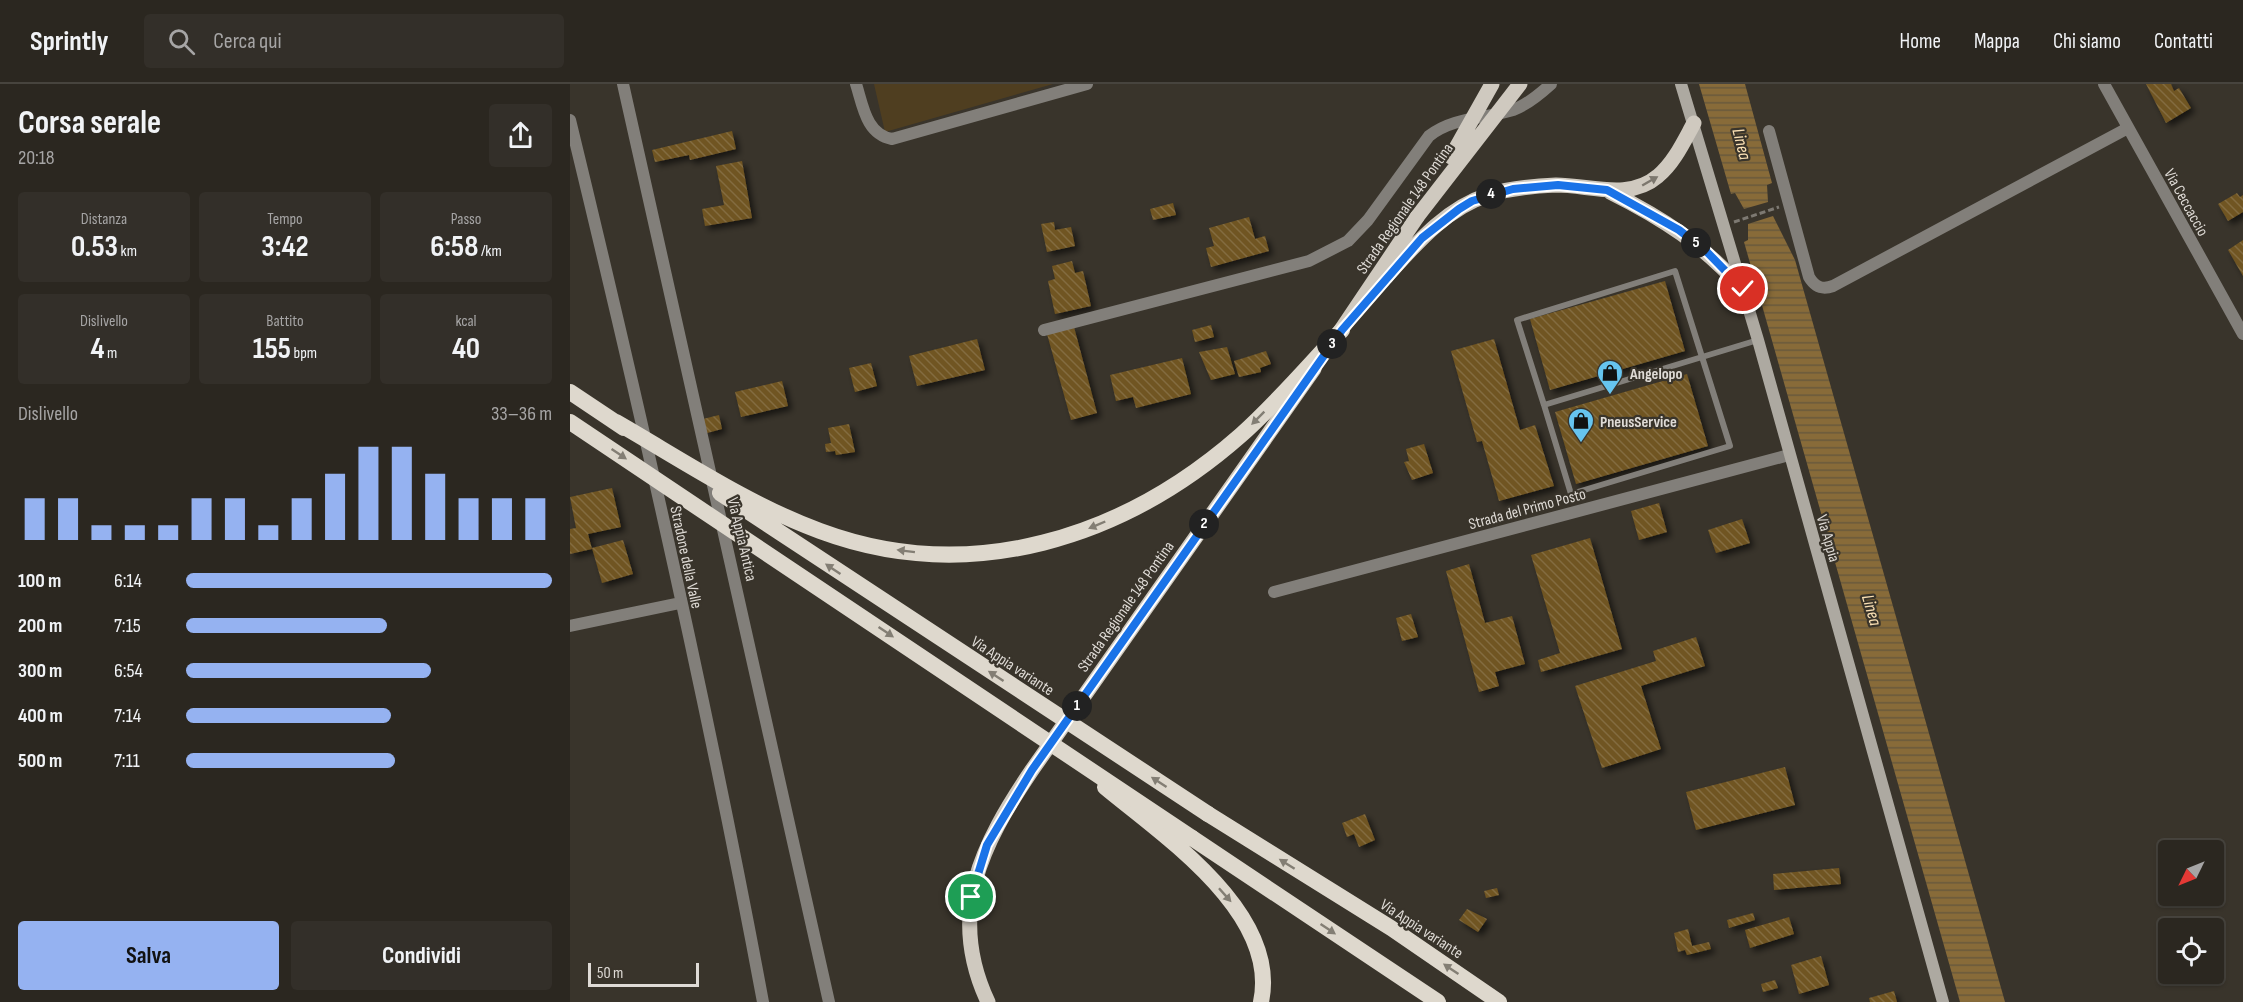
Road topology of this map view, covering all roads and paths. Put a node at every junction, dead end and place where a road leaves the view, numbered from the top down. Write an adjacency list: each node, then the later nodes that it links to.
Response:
1 (623, 84): 33 (street, Via Appia Antica)
2 (856, 84): 3 (street)
3 (1087, 84)
4 (1492, 84): 15 (main road, bridge)
5 (1520, 84): 15 (main road, Strada Regionale 148 Pontina, bridge)
6 (1551, 84): 18 (street)
7 (1681, 84): 10 (main road, Via Appia)
8 (2104, 84): 11 (street, Via Ceccaccio)
9 (570, 120): 29 (street, Stradone della Valle)
10 (1694, 123): 13 (main road, one-way to 10); 17 (main road, Via Appia)
11 (2128, 128): 12 (street); 20 (street, Via Ceccaccio)
12 (1769, 131)
13 (1607, 190): 17 (main road); 19 (main road)
14 (1773, 209): 16 (path)
15 (1417, 217): 19 (main road, Strada Regionale 148 Pontina)
16 (1744, 218)
17 (1743, 289): 21 (main road, Via Appia)
18 (1044, 330)
19 (1342, 330): 26 (highway, one-way to 26, bridge); 34 (main road, Strada Regionale 148 Pontina, bridge)
20 (2243, 334)
21 (1758, 340): 22 (lane); 27 (main road, Via Appia)
22 (1702, 356): 24 (lane); 24 (lane); 24 (lane)
23 (570, 392): 26 (highway, Via Appia variante, bridge)
24 (1544, 405)
25 (570, 422): 31 (highway, one-way to 31, bridge)
26 (616, 422): 37 (highway, Via Appia variante, one-way to 26, bridge)
27 (1789, 455): 28 (street, Strada del Primo Posto); 38 (main road, Via Appia)
28 (1274, 592)
29 (680, 603): 30 (street); 32 (street, Stradone della Valle)
30 (570, 626)
31 (1058, 748): 35 (highway, one-way to 35, bridge); 36 (highway, one-way to 36, bridge)
32 (763, 1002)
33 (829, 1002)
34 (988, 1002)
35 (1261, 1002)
36 (1438, 1002)
37 (1499, 1002)
38 (1943, 1002)

